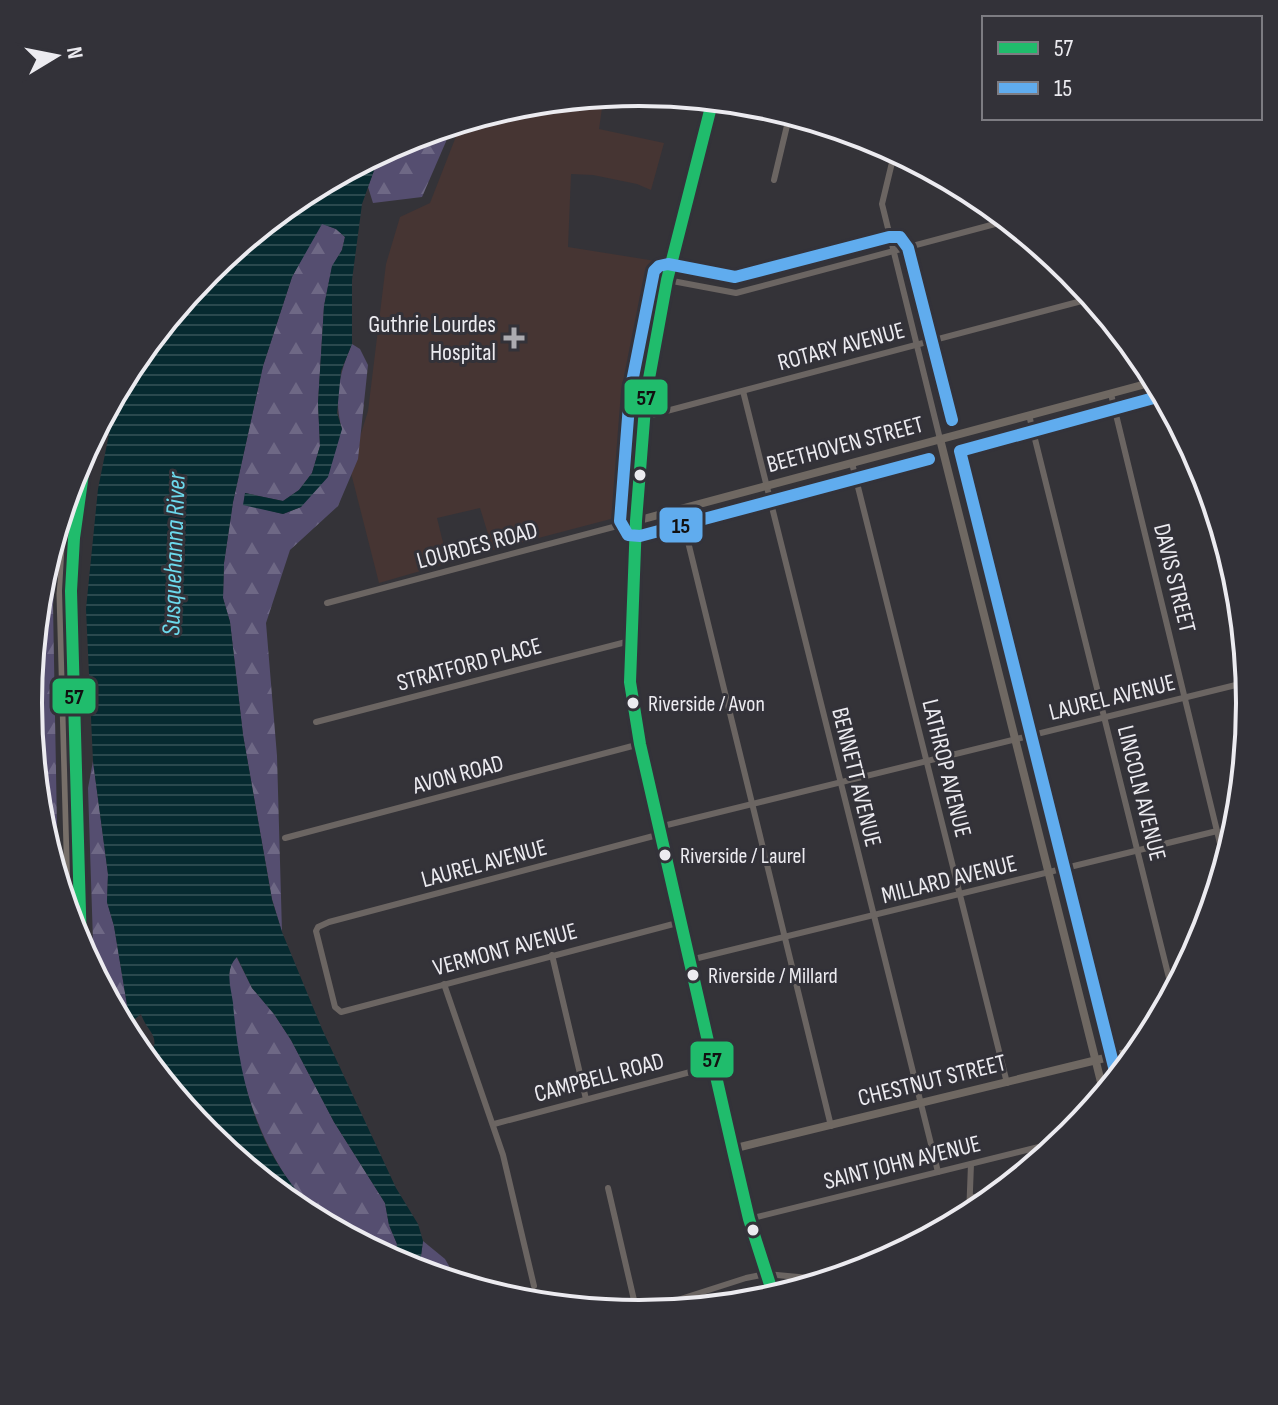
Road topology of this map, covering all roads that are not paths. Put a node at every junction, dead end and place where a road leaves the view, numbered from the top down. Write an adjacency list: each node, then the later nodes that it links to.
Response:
1 (710, 110): 7 (main road)
2 (787, 124): 4 (street)
3 (892, 162): 6 (street)
4 (774, 180)
5 (995, 224): 6 (street)
6 (893, 252): 7 (street); 9 (street)
7 (667, 280): 14 (main road)
8 (1081, 301): 9 (street, ROTARY AVENUE)
9 (917, 345): 11 (street, ROTARY AVENUE); 15 (street)
10 (1144, 385): 12 (street, BEETHOVEN STREET)
11 (743, 391): 14 (street, ROTARY AVENUE); 17 (street, BENNETT AVENUE)
12 (1111, 394): 13 (street, BEETHOVEN STREET); 25 (street, DAVIS STREET)
13 (1029, 415): 15 (street, BEETHOVEN STREET); 26 (street, LINCOLN AVENUE)
14 (644, 417): 20 (main road)
15 (940, 439): 16 (street, BEETHOVEN STREET); 28 (street)
16 (852, 463): 17 (street, BEETHOVEN STREET); 30 (street, LATHROP AVENUE)
17 (767, 486): 19 (street, BEETHOVEN STREET); 31 (street, BENNETT AVENUE)
18 (80, 493): 41 (main road)
19 (680, 509): 20 (street, BEETHOVEN STREET); 32 (street)
20 (636, 521): 22 (street, LOURDES ROAD); 23 (main road)
21 (66, 535): 39 (main road)
22 (327, 603)
23 (630, 641): 27 (street, STRATFORD PLACE); 29 (main road)
24 (1236, 685): 25 (street, LAUREL AVENUE)
25 (1185, 697): 26 (street, LAUREL AVENUE); 34 (street, DAVIS STREET)
26 (1104, 717): 28 (street, LAUREL AVENUE); 37 (street, LINCOLN AVENUE)
27 (316, 722)
28 (1016, 739): 30 (street, LAUREL AVENUE); 38 (street)
29 (640, 744): 33 (main road); 35 (street, AVON ROAD)
30 (927, 761): 31 (street, LAUREL AVENUE); 40 (street, LATHROP AVENUE)
31 (840, 782): 32 (street, LAUREL AVENUE); 42 (street, BENNETT AVENUE)
32 (751, 804): 33 (street, LAUREL AVENUE); 44 (street)
33 (660, 831): 43 (main road); 49 (street, LAUREL AVENUE)
34 (1217, 831): 36 (street, DAVIS STREET); 37 (street, MILLARD AVENUE)
35 (285, 838)
36 (1220, 842)
37 (1139, 851): 38 (street, MILLARD AVENUE); 47 (street, LINCOLN AVENUE)
38 (1049, 873): 40 (street, MILLARD AVENUE); 51 (street)
39 (69, 878)
40 (960, 895): 42 (street, MILLARD AVENUE); 54 (street, LATHROP AVENUE)
41 (80, 911)
42 (874, 916): 44 (street, MILLARD AVENUE); 56 (street, BENNETT AVENUE)
43 (681, 922): 45 (street, VERMONT AVENUE); 46 (main road)
44 (784, 938): 46 (street, MILLARD AVENUE); 58 (street)
45 (552, 955): 48 (street, VERMONT AVENUE); 55 (street)
46 (690, 960): 52 (main road)
47 (1169, 977)
48 (444, 984): 49 (street, VERMONT AVENUE); 57 (street)
49 (338, 1010)
50 (1121, 1054): 51 (street, CHESTNUT STREET)
51 (1096, 1060): 53 (street); 54 (street, CHESTNUT STREET)
52 (713, 1066): 55 (street, CAMPBELL ROAD); 60 (main road)
53 (1101, 1081)
54 (1007, 1083): 56 (street, CHESTNUT STREET)
55 (586, 1099): 57 (street, CAMPBELL ROAD)
56 (921, 1104): 58 (street, CHESTNUT STREET); 62 (street, BENNETT AVENUE)
57 (494, 1124): 70 (street)
58 (831, 1126): 60 (street, CHESTNUT STREET)
59 (1037, 1148): 61 (street, SAINT JOHN AVENUE)
60 (732, 1149): 66 (main road)
61 (971, 1164): 62 (street, SAINT JOHN AVENUE); 64 (street)
62 (938, 1172): 66 (street, SAINT JOHN AVENUE)
63 (608, 1188): 72 (street)
64 (970, 1197): 65 (street)
65 (973, 1197)
66 (749, 1219): 67 (main road)
67 (766, 1274): 68 (street); 69 (main road); 71 (street)
68 (800, 1277)
69 (770, 1285)
70 (534, 1286)
71 (691, 1297)
72 (634, 1300)

